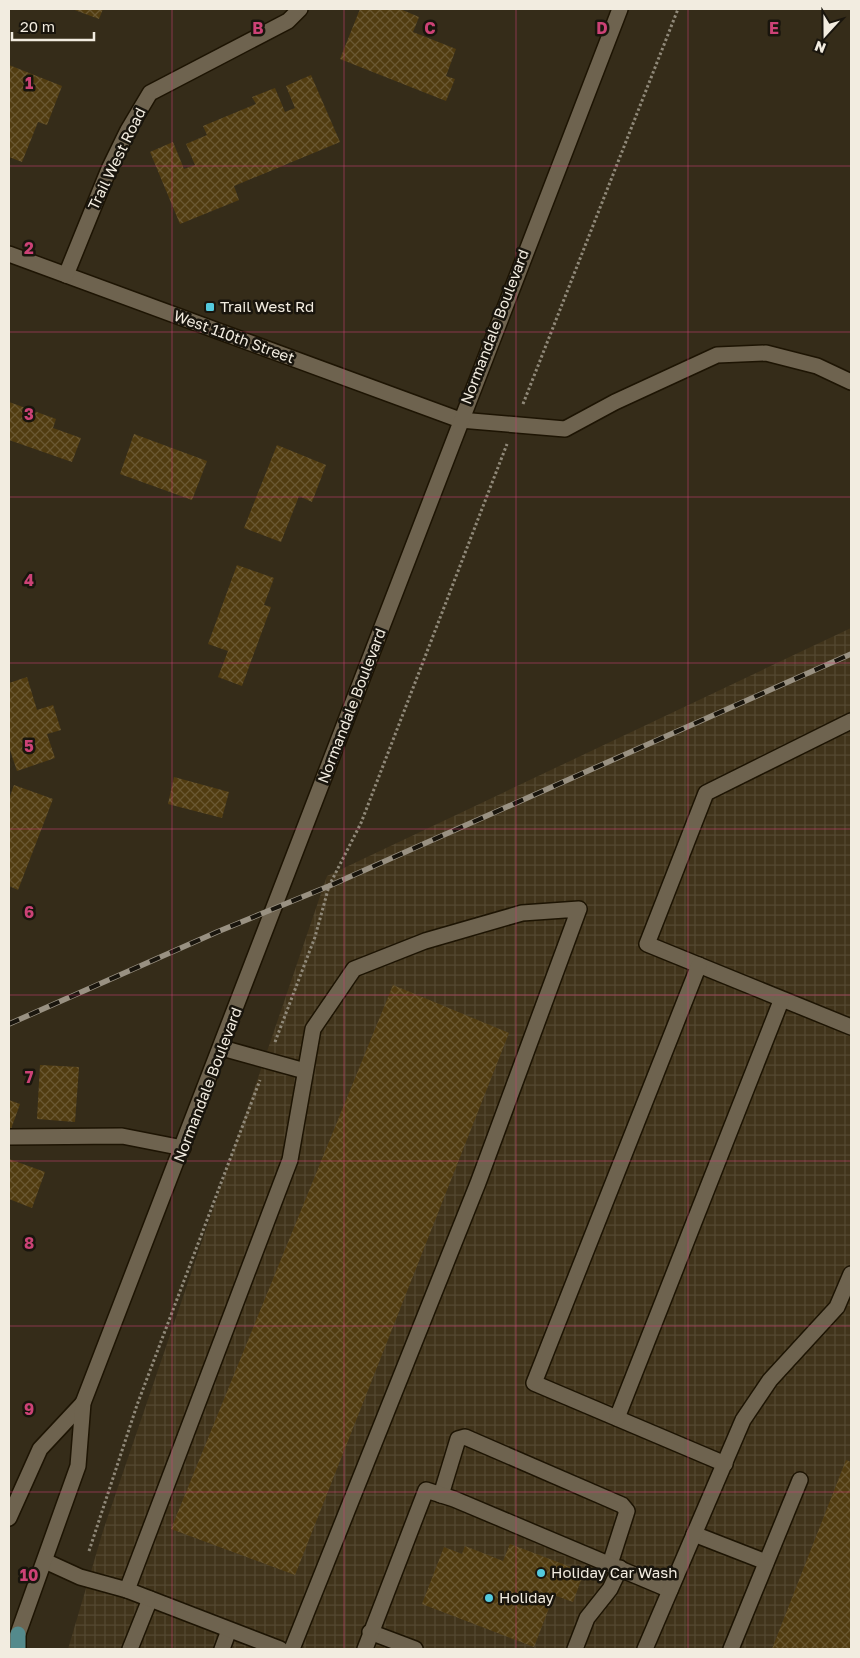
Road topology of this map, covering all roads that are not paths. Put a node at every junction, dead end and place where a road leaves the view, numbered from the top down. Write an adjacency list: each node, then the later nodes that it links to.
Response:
1 (300, 9): 4 (street, Trail West Road)
2 (620, 9): 6 (street, Normandale Boulevard)
3 (9, 254): 4 (street, West 110th Street)
4 (66, 275): 6 (street, West 110th Street)
5 (851, 382): 6 (street, West 110th Street)
6 (460, 420): 11 (street, Normandale Boulevard)
7 (851, 721): 8 (street)
8 (699, 965): 9 (street); 17 (street)
9 (782, 1001): 10 (street); 17 (street)
10 (851, 1027)
11 (222, 1048): 12 (street); 14 (street, Normandale Boulevard)
12 (305, 1070): 26 (street); 37 (street)
13 (9, 1137): 14 (street)
14 (184, 1148): 16 (street, Normandale Boulevard)
15 (851, 1274): 18 (street)
16 (83, 1403): 21 (street, Normandale Boulevard); 23 (street, Normandale Boulevard)
17 (617, 1418): 18 (street)
18 (725, 1464): 22 (street)
19 (800, 1480): 24 (street)
20 (441, 1494): 25 (street); 25 (street); 30 (street)
21 (9, 1518)
22 (694, 1534): 24 (street); 27 (street)
23 (45, 1561): 26 (street); 31 (street, Normandale Boulevard)
24 (766, 1562): 42 (street)
25 (615, 1566): 27 (street); 40 (street)
26 (127, 1590): 28 (street)
27 (670, 1590): 41 (street)
28 (150, 1599): 29 (street); 34 (street)
29 (229, 1630): 35 (street); 36 (street)
30 (370, 1632): 38 (street); 39 (street)
31 (18, 1634): 32 (street, Normandale Boulevard); 33 (main road)
32 (12, 1649)
33 (18, 1649)
34 (130, 1649)
35 (222, 1649)
36 (280, 1649)
37 (292, 1649)
38 (365, 1649)
39 (416, 1649)
40 (575, 1649)
41 (645, 1649)
42 (731, 1649)

